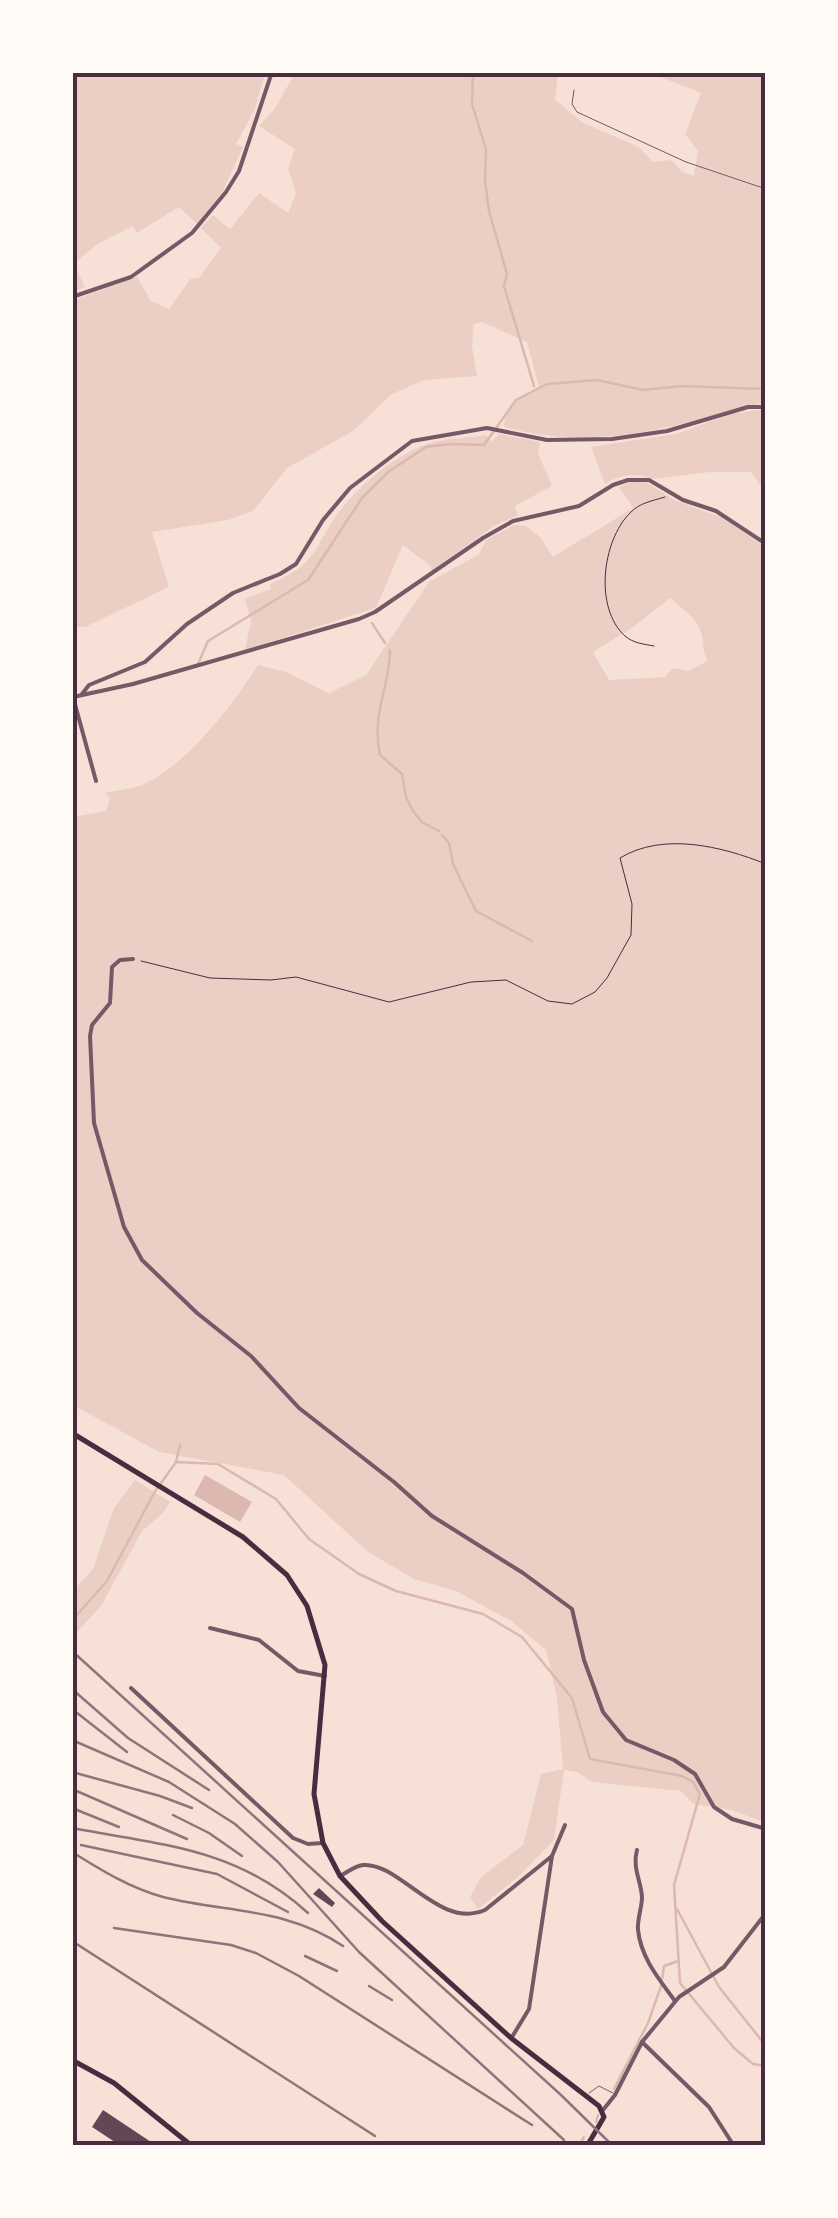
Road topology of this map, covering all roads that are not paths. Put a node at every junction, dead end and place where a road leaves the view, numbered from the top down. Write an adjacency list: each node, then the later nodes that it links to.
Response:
1 (272, 72): 4 (street)
2 (574, 90): 3 (lane)
3 (766, 189)
4 (72, 297)
5 (766, 406): 7 (street)
6 (766, 544): 7 (street)
7 (81, 696): 8 (street)
8 (96, 781)
9 (134, 960): 15 (street)
10 (72, 1433): 12 (main road)
11 (210, 1628): 12 (street)
12 (325, 1676): 16 (main road)
13 (131, 1688): 16 (street)
14 (564, 1825): 18 (street)
15 (766, 1829)
16 (324, 1843): 19 (main road)
17 (637, 1850): 21 (street)
18 (552, 1856): 19 (street); 22 (street)
19 (340, 1876): 22 (main road)
20 (766, 1913): 21 (street)
21 (677, 1999): 23 (street)
22 (511, 2038): 26 (main road)
23 (642, 2042): 25 (street); 30 (street)
24 (72, 2060): 28 (main road)
25 (615, 2095): 26 (lane); 27 (street)
26 (582, 2096): 27 (main road)
27 (603, 2110): 29 (main road)
28 (192, 2146)
29 (587, 2146)
30 (734, 2146)

